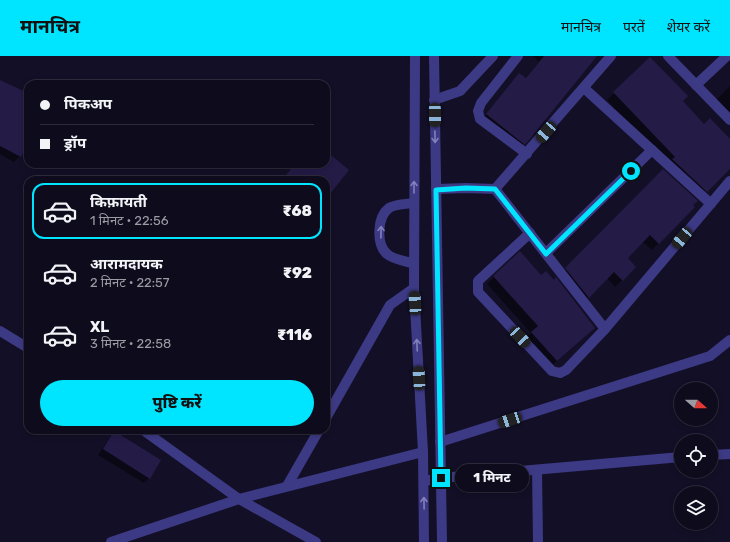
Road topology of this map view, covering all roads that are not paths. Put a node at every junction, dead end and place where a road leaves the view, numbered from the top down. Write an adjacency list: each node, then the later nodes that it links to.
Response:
1 (415, 56): 17 (street, one-way to 1)
2 (434, 56): 10 (street)
3 (493, 56): 10 (street)
4 (518, 56): 13 (street)
5 (611, 56): 9 (street)
6 (668, 56): 8 (street)
7 (727, 56): 8 (street)
8 (696, 84): 11 (street)
9 (584, 88): 12 (street); 13 (street)
10 (434, 100): 16 (street, one-way to 16)
11 (730, 120)
12 (652, 150): 18 (street); 20 (street)
13 (527, 154): 15 (street)
14 (730, 181): 18 (street)
15 (495, 189): 16 (street); 19 (street)
16 (436, 190): 30 (street)
17 (414, 203): 21 (street); 21 (street, one-way to 17)
18 (711, 204): 23 (street)
19 (530, 233): 20 (street); 23 (street)
20 (546, 254): 23 (street)
21 (414, 264): 22 (street)
22 (414, 288): 27 (street); 31 (street, one-way to 22)
23 (606, 329)
24 (0, 331): 26 (street)
25 (730, 340): 30 (street)
26 (24, 346)
27 (330, 411)
28 (149, 434): 39 (street)
29 (317, 434): 38 (street)
30 (440, 442): 36 (street)
31 (423, 452): 37 (street); 38 (street)
32 (730, 454): 33 (street)
33 (718, 455)
34 (674, 458): 35 (street)
35 (537, 470): 36 (street); 44 (street)
36 (441, 478): 37 (street); 43 (street)
37 (424, 481): 42 (street, one-way to 37)
38 (287, 486): 39 (street)
39 (240, 499): 40 (street); 41 (street)
40 (111, 542)
41 (316, 542)
42 (424, 542)
43 (442, 542)
44 (538, 542)

